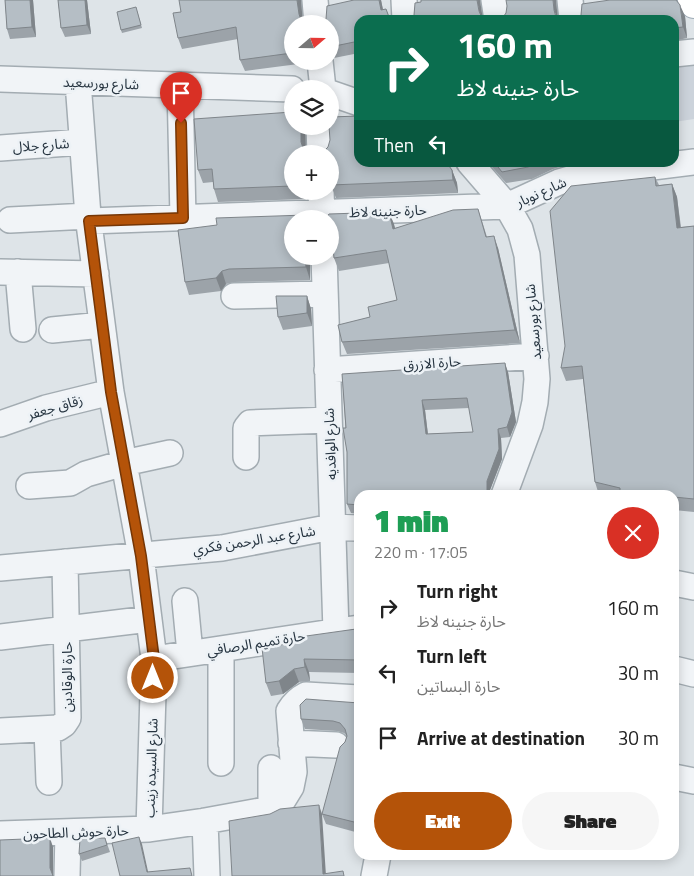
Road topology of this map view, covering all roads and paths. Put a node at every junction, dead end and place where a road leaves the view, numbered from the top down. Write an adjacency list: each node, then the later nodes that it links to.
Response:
1 (314, 0): 7 (street)
2 (404, 0): 8 (street)
3 (494, 0): 9 (street)
4 (570, 0): 10 (street)
5 (692, 0): 6 (main road)
6 (694, 4)
7 (316, 15)
8 (406, 15)
9 (496, 15)
10 (572, 15)
11 (694, 52): 12 (street)
12 (679, 54)
13 (0, 79): 14 (street, شارع بورسعيد)
14 (78, 82): 15 (street, شارع بورسعيد); 19 (street, شارع السيده زينب)
15 (180, 85): 16 (street, شارع بورسعيد); 28 (street)
16 (284, 89)
17 (339, 96): 18 (street)
18 (354, 101)
19 (82, 142): 20 (street, شارع جلال); 27 (street, شارع السيده زينب)
20 (0, 148)
21 (694, 162): 22 (street, شارع نوبار)
22 (679, 164)
23 (473, 167): 25 (street, شارع بورسعيد)
24 (653, 167): 25 (street, شارع نوبار)
25 (507, 206): 26 (street, حارة جنينه لاظ); 38 (street, شارع بورسعيد)
26 (322, 208): 28 (street, حارة جنينه لاظ)
27 (88, 218): 28 (street, حارة جنينه لاظ); 29 (street, حارة جنينه لاظ); 32 (street, شارع السيده زينب)
28 (183, 218)
29 (10, 220)
30 (324, 265): 33 (street, شارع الوافديه)
31 (9, 272): 32 (street); 36 (street)
32 (96, 274): 35 (street, شارع السيده زينب)
33 (325, 294): 34 (street); 39 (street, شارع الوافديه)
34 (234, 296)
35 (102, 325): 37 (street); 40 (street, شارع السيده زينب)
36 (23, 329)
37 (52, 330)
38 (536, 356): 39 (street, حارة الازرق); 47 (street, شارع بورسعيد)
39 (327, 370): 41 (street, شارع الوافديه)
40 (111, 392): 42 (street, زقاق جعفر); 45 (street, شارع السيده زينب)
41 (329, 420): 44 (street); 48 (street, شارع الوافديه)
42 (0, 424)
43 (170, 453): 45 (street)
44 (246, 457)
45 (124, 463): 46 (street); 50 (street, شارع السيده زينب)
46 (29, 486)
47 (506, 490)
48 (332, 527): 49 (street, شارع عبد الرحمن فكري); 50 (street, شارع عبد الرحمن فكري); 58 (street, شارع الوافديه)
49 (354, 528)
50 (141, 556): 51 (street, شارع عبد الرحمن فكري); 56 (street, شارع السيده زينب)
51 (66, 562): 52 (street, شارع عبد الرحمن فكري); 57 (street, حارة الوقادين)
52 (0, 568)
53 (679, 584): 54 (street)
54 (694, 587)
55 (185, 601): 61 (street)
56 (149, 619): 57 (street); 62 (street, شارع السيده زينب)
57 (67, 629): 59 (street); 66 (street, حارة الوقادين)
58 (347, 630): 60 (street, حارة تميم الرصافي)
59 (0, 637)
60 (221, 648): 61 (street, حارة تميم الرصافي); 70 (street)
61 (190, 653): 62 (street, حارة تميم الرصافي)
62 (154, 659): 77 (street, شارع السيده زينب)
63 (679, 670): 64 (street)
64 (694, 674)
65 (354, 698): 68 (street)
66 (47, 729): 67 (street, حارة الوقادين); 74 (street)
67 (0, 731)
68 (291, 742): 69 (street); 75 (street)
69 (336, 745)
70 (221, 763)
71 (271, 768): 75 (street)
72 (679, 778): 73 (street)
73 (694, 781)
74 (49, 782)
75 (271, 809): 76 (street, حارة حوش الطاحون)
76 (205, 821): 77 (street, حارة حوش الطاحون); 82 (street)
77 (149, 829): 78 (street, حارة حوش الطاحون)
78 (68, 832): 79 (street, حارة حوش الطاحون); 81 (street)
79 (0, 834)
80 (377, 860): 83 (street)
81 (67, 876)
82 (206, 876)
83 (374, 876)

